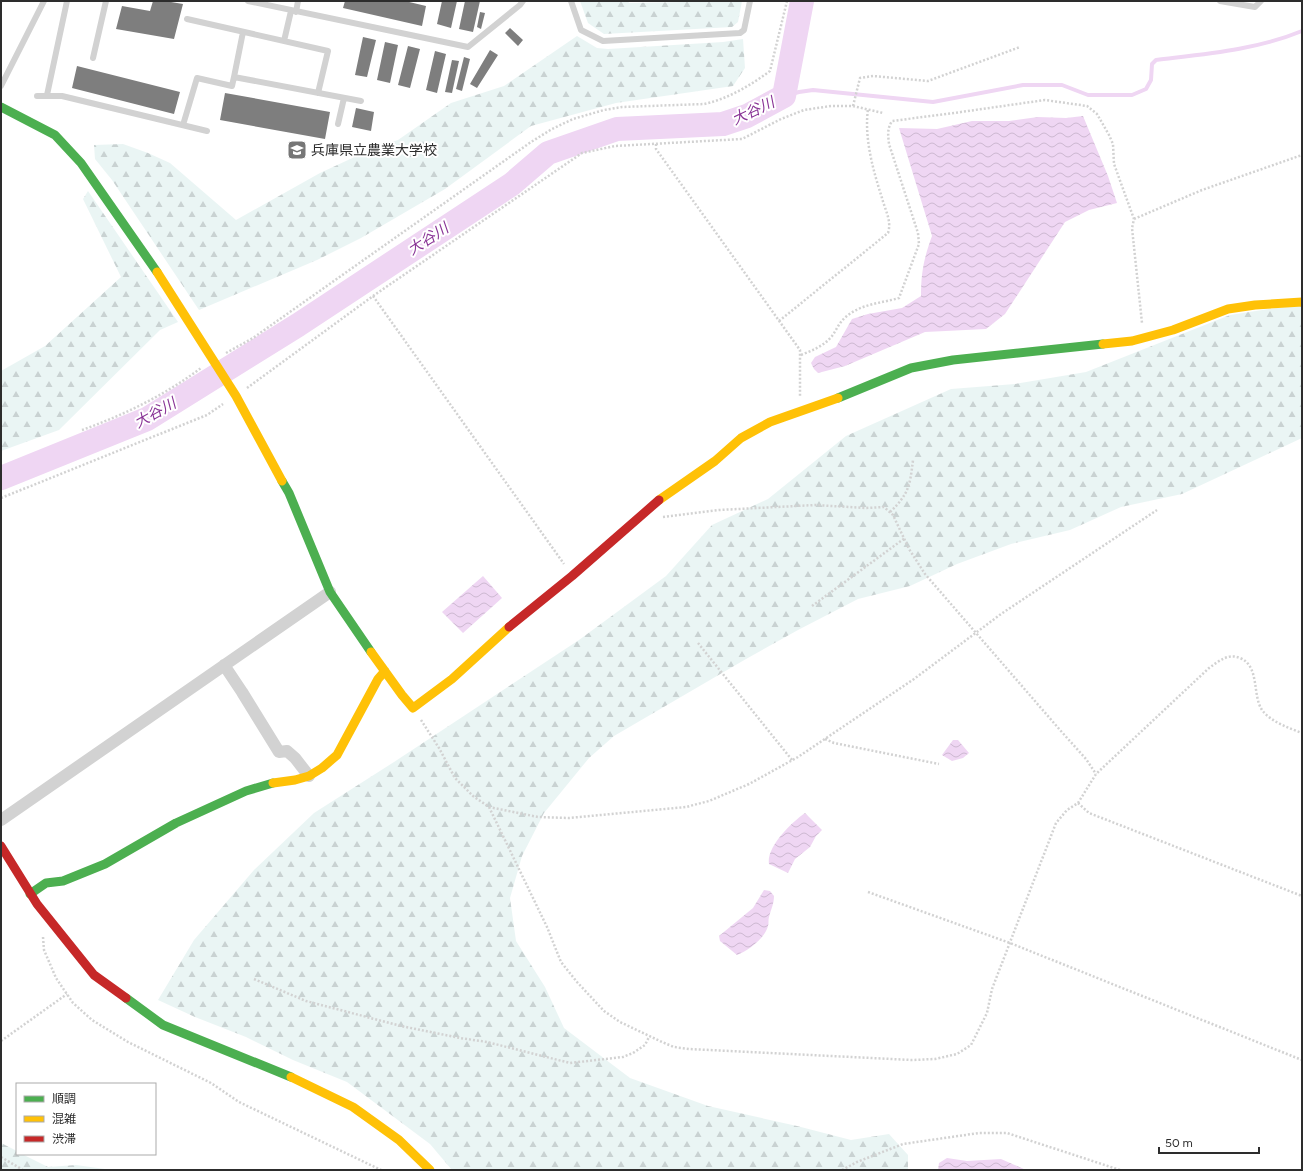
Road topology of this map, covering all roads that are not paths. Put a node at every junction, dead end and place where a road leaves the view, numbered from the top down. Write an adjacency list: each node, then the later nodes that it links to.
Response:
1 (44, 1): 17 (lane)
2 (67, 1): 19 (lane)
3 (106, 1): 15 (lane)
4 (248, 1): 11 (lane)
5 (298, 1): 11 (lane)
6 (522, 1): 11 (lane)
7 (571, 1): 8 (lane)
8 (750, 1)
9 (1220, 1): 10 (lane)
10 (1261, 1)
11 (293, 11): 14 (lane)
12 (187, 19): 13 (lane)
13 (242, 32): 14 (lane); 16 (lane)
14 (284, 41): 18 (lane)
15 (93, 58)
16 (234, 77): 18 (lane); 25 (lane)
17 (1, 86)
18 (318, 94): 21 (lane)
19 (47, 95): 20 (lane); 25 (lane)
20 (37, 96)
21 (344, 98): 22 (lane); 24 (lane)
22 (361, 101)
23 (1, 107): 28 (street)
24 (338, 124)
25 (183, 125): 26 (lane)
26 (207, 130)
27 (1302, 302): 30 (street)
28 (330, 592): 29 (street); 30 (street)
29 (224, 665): 31 (street); 32 (street)
30 (385, 671): 31 (street)
31 (309, 776): 34 (street)
32 (1, 820)
33 (1, 846): 34 (street)
34 (30, 894): 35 (street)
35 (430, 1170)

